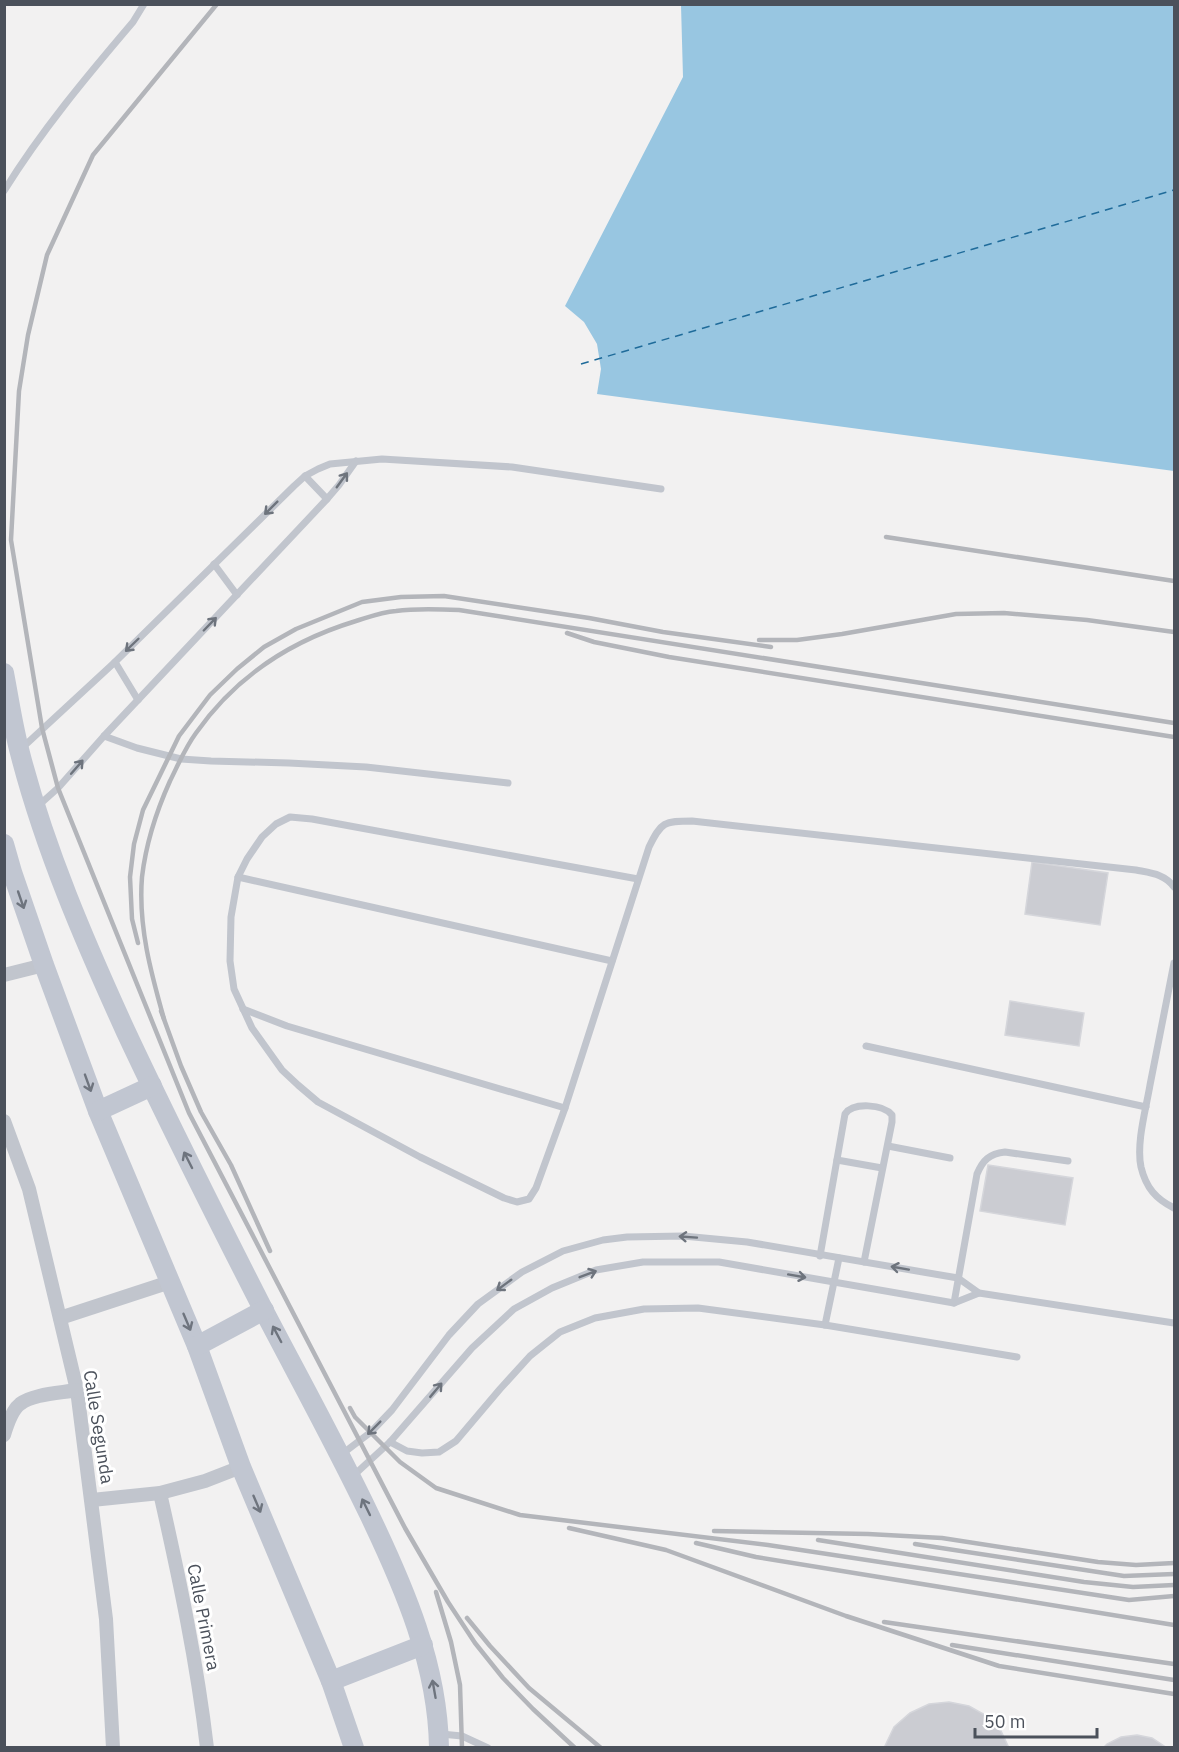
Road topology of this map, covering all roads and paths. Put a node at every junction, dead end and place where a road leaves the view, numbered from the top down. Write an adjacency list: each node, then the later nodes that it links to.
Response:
1 (144, 4): 2 (lane)
2 (4, 192)
3 (356, 461): 4 (lane); 5 (lane); 6 (lane, one-way to 3)
4 (305, 476): 6 (lane); 7 (lane, one-way to 7)
5 (662, 489)
6 (327, 499): 8 (lane)
7 (214, 564): 8 (lane); 9 (lane, one-way to 9)
8 (237, 595): 11 (lane, one-way to 8)
9 (114, 662): 11 (lane); 13 (lane)
10 (4, 673): 13 (main road)
11 (138, 700): 12 (lane)
12 (104, 736): 14 (lane); 15 (lane, one-way to 12)
13 (19, 751): 15 (main road)
14 (508, 783)
15 (36, 808): 26 (main road)
16 (4, 844): 22 (main road, one-way to 22)
17 (238, 877): 18 (lane); 20 (lane); 24 (lane)
18 (638, 879): 19 (lane); 20 (lane)
19 (1174, 887)
20 (612, 962): 28 (lane)
21 (1174, 963): 27 (lane)
22 (44, 965): 23 (street); 29 (main road, one-way to 29)
23 (4, 975)
24 (243, 1009): 28 (lane); 28 (lane)
25 (866, 1046): 27 (lane)
26 (152, 1086): 29 (main road); 45 (main road, one-way to 26)
27 (1146, 1107): 36 (lane)
28 (565, 1108)
29 (98, 1112): 41 (main road)
30 (4, 1121): 46 (street, Calle Segunda)
31 (888, 1146): 32 (lane); 33 (lane); 35 (lane)
32 (950, 1158)
33 (837, 1160): 35 (lane); 37 (lane)
34 (1068, 1161): 40 (lane)
35 (882, 1168): 39 (lane)
36 (1174, 1208)
37 (820, 1256): 38 (lane); 54 (lane, one-way to 54)
38 (839, 1258): 39 (lane); 42 (lane)
39 (864, 1262): 40 (lane, one-way to 39)
40 (958, 1278): 43 (lane); 44 (lane)
41 (170, 1282): 46 (street); 49 (main road, one-way to 49)
42 (834, 1282): 44 (lane); 48 (lane); 53 (lane, one-way to 42)
43 (979, 1293): 44 (lane); 47 (lane)
44 (954, 1303)
45 (264, 1310): 49 (main road); 54 (main road, one-way to 45)
46 (60, 1318): 51 (street, Calle Segunda)
47 (1174, 1323)
48 (825, 1325): 50 (lane); 53 (lane)
49 (197, 1346): 55 (main road)
50 (1017, 1357)
51 (77, 1390): 52 (street); 58 (street, Calle Segunda)
52 (4, 1434)
53 (390, 1443): 56 (lane)
54 (341, 1455): 56 (main road)
55 (241, 1467): 57 (street); 60 (main road, one-way to 60)
56 (352, 1477): 59 (main road, one-way to 56)
57 (160, 1493): 58 (street); 63 (street, Calle Primera)
58 (92, 1500): 62 (street, Calle Segunda)
59 (423, 1645): 60 (main road); 61 (main road, one-way to 59)
60 (331, 1681): 64 (main road)
61 (439, 1741): 65 (lane)
62 (113, 1748)
63 (207, 1748)
64 (354, 1748)
65 (488, 1748)

